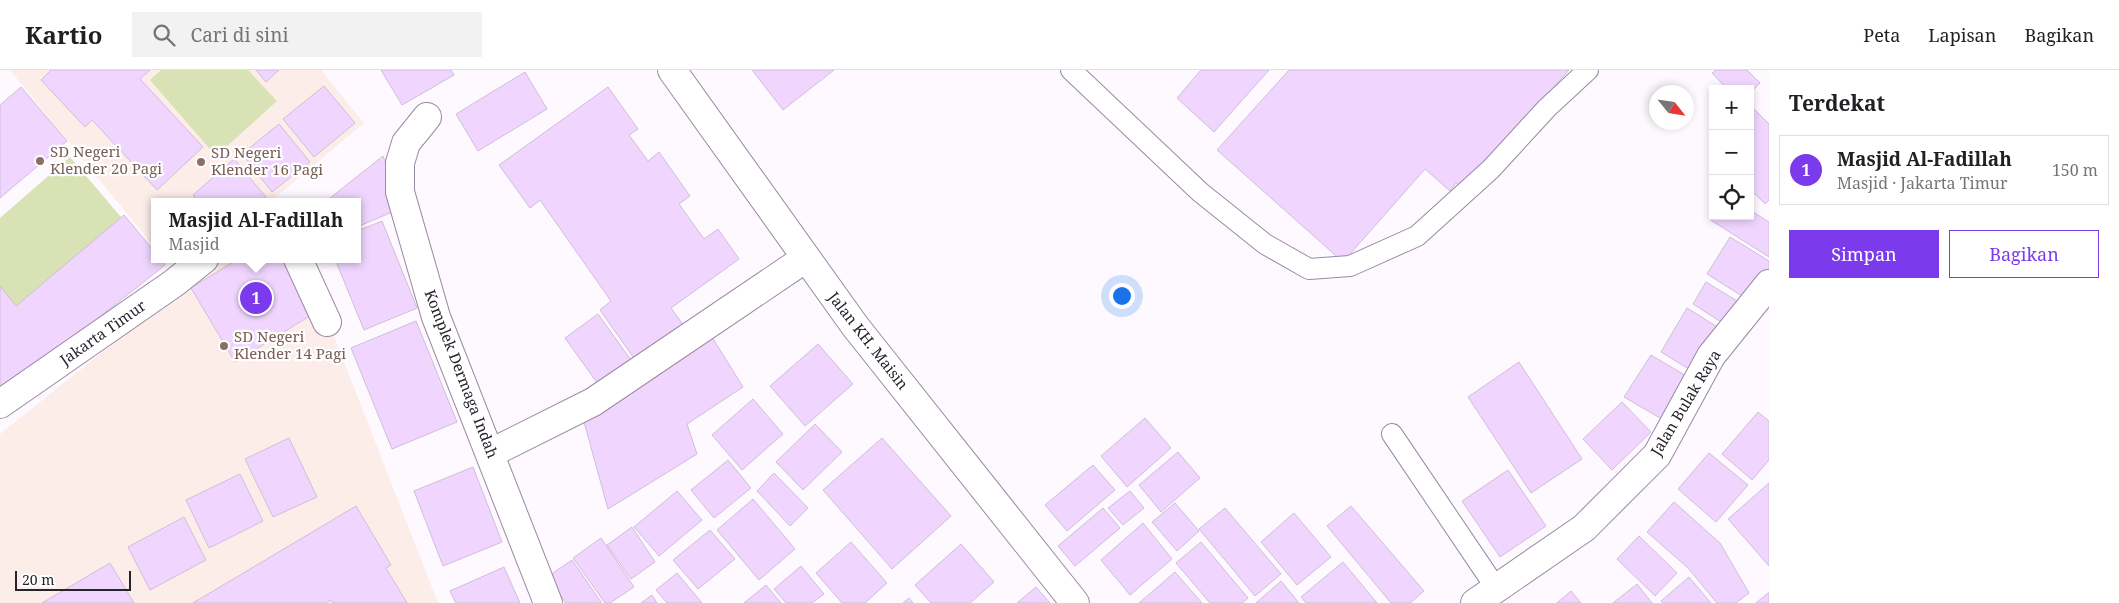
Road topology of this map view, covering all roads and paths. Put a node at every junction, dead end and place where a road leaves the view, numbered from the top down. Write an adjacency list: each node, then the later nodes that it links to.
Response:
1 (672, 70): 5 (street, Jalan KH. Maisin)
2 (1071, 70): 3 (lane)
3 (1588, 70)
4 (427, 117): 12 (street, Komplek Dermaga Indah)
5 (806, 258): 12 (street); 15 (street, Jalan KH. Maisin)
6 (199, 263): 10 (street, Jakarta Timur)
7 (300, 263): 9 (street)
8 (1769, 284): 13 (street, Jalan Bulak Raya)
9 (326, 322)
10 (0, 404)
11 (1392, 434): 13 (lane)
12 (491, 453): 14 (street, Komplek Dermaga Indah)
13 (1485, 596)
14 (548, 603)
15 (1075, 603)

